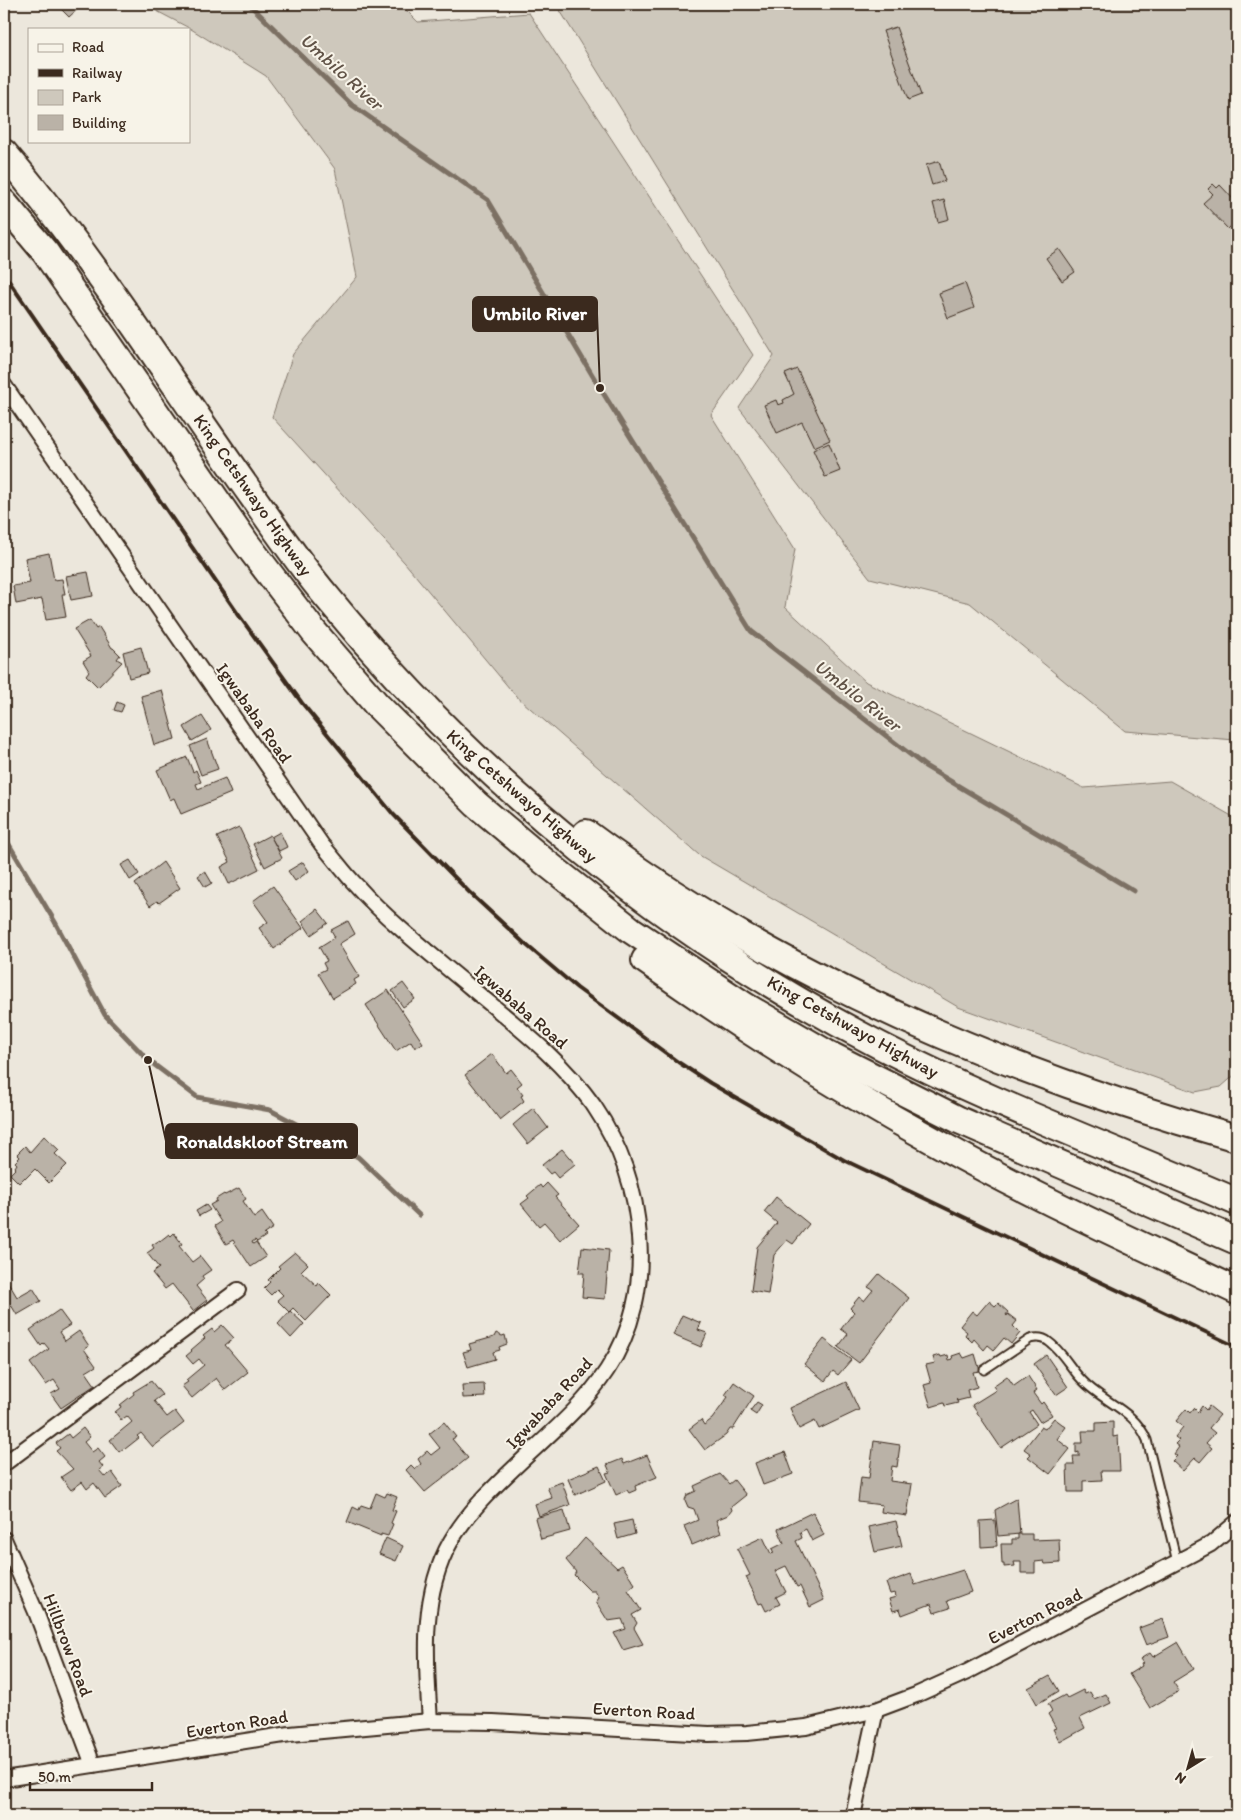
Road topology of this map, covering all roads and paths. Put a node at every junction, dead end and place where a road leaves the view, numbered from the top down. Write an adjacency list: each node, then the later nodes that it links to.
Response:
1 (4, 153): 4 (highway, King Cetshwayo Highway)
2 (4, 203): 5 (highway, King Cetshwayo Highway)
3 (4, 385): 17 (street, Igwababa Road)
4 (472, 755): 6 (highway); 7 (highway, King Cetshwayo Highway)
5 (476, 804): 8 (highway, King Cetshwayo Highway); 10 (highway)
6 (1237, 1138)
7 (1237, 1202)
8 (1237, 1241)
9 (238, 1290): 12 (street)
10 (1237, 1291)
11 (984, 1370): 15 (lane)
12 (4, 1464)
13 (1237, 1522): 15 (street, Everton Road)
14 (4, 1539): 18 (street, Hillbrow Road)
15 (1177, 1562): 16 (street, Everton Road)
16 (876, 1710): 17 (street, Everton Road); 20 (street)
17 (430, 1721): 18 (street, Everton Road)
18 (93, 1765): 19 (street, Everton Road)
19 (4, 1779)
20 (853, 1816)

